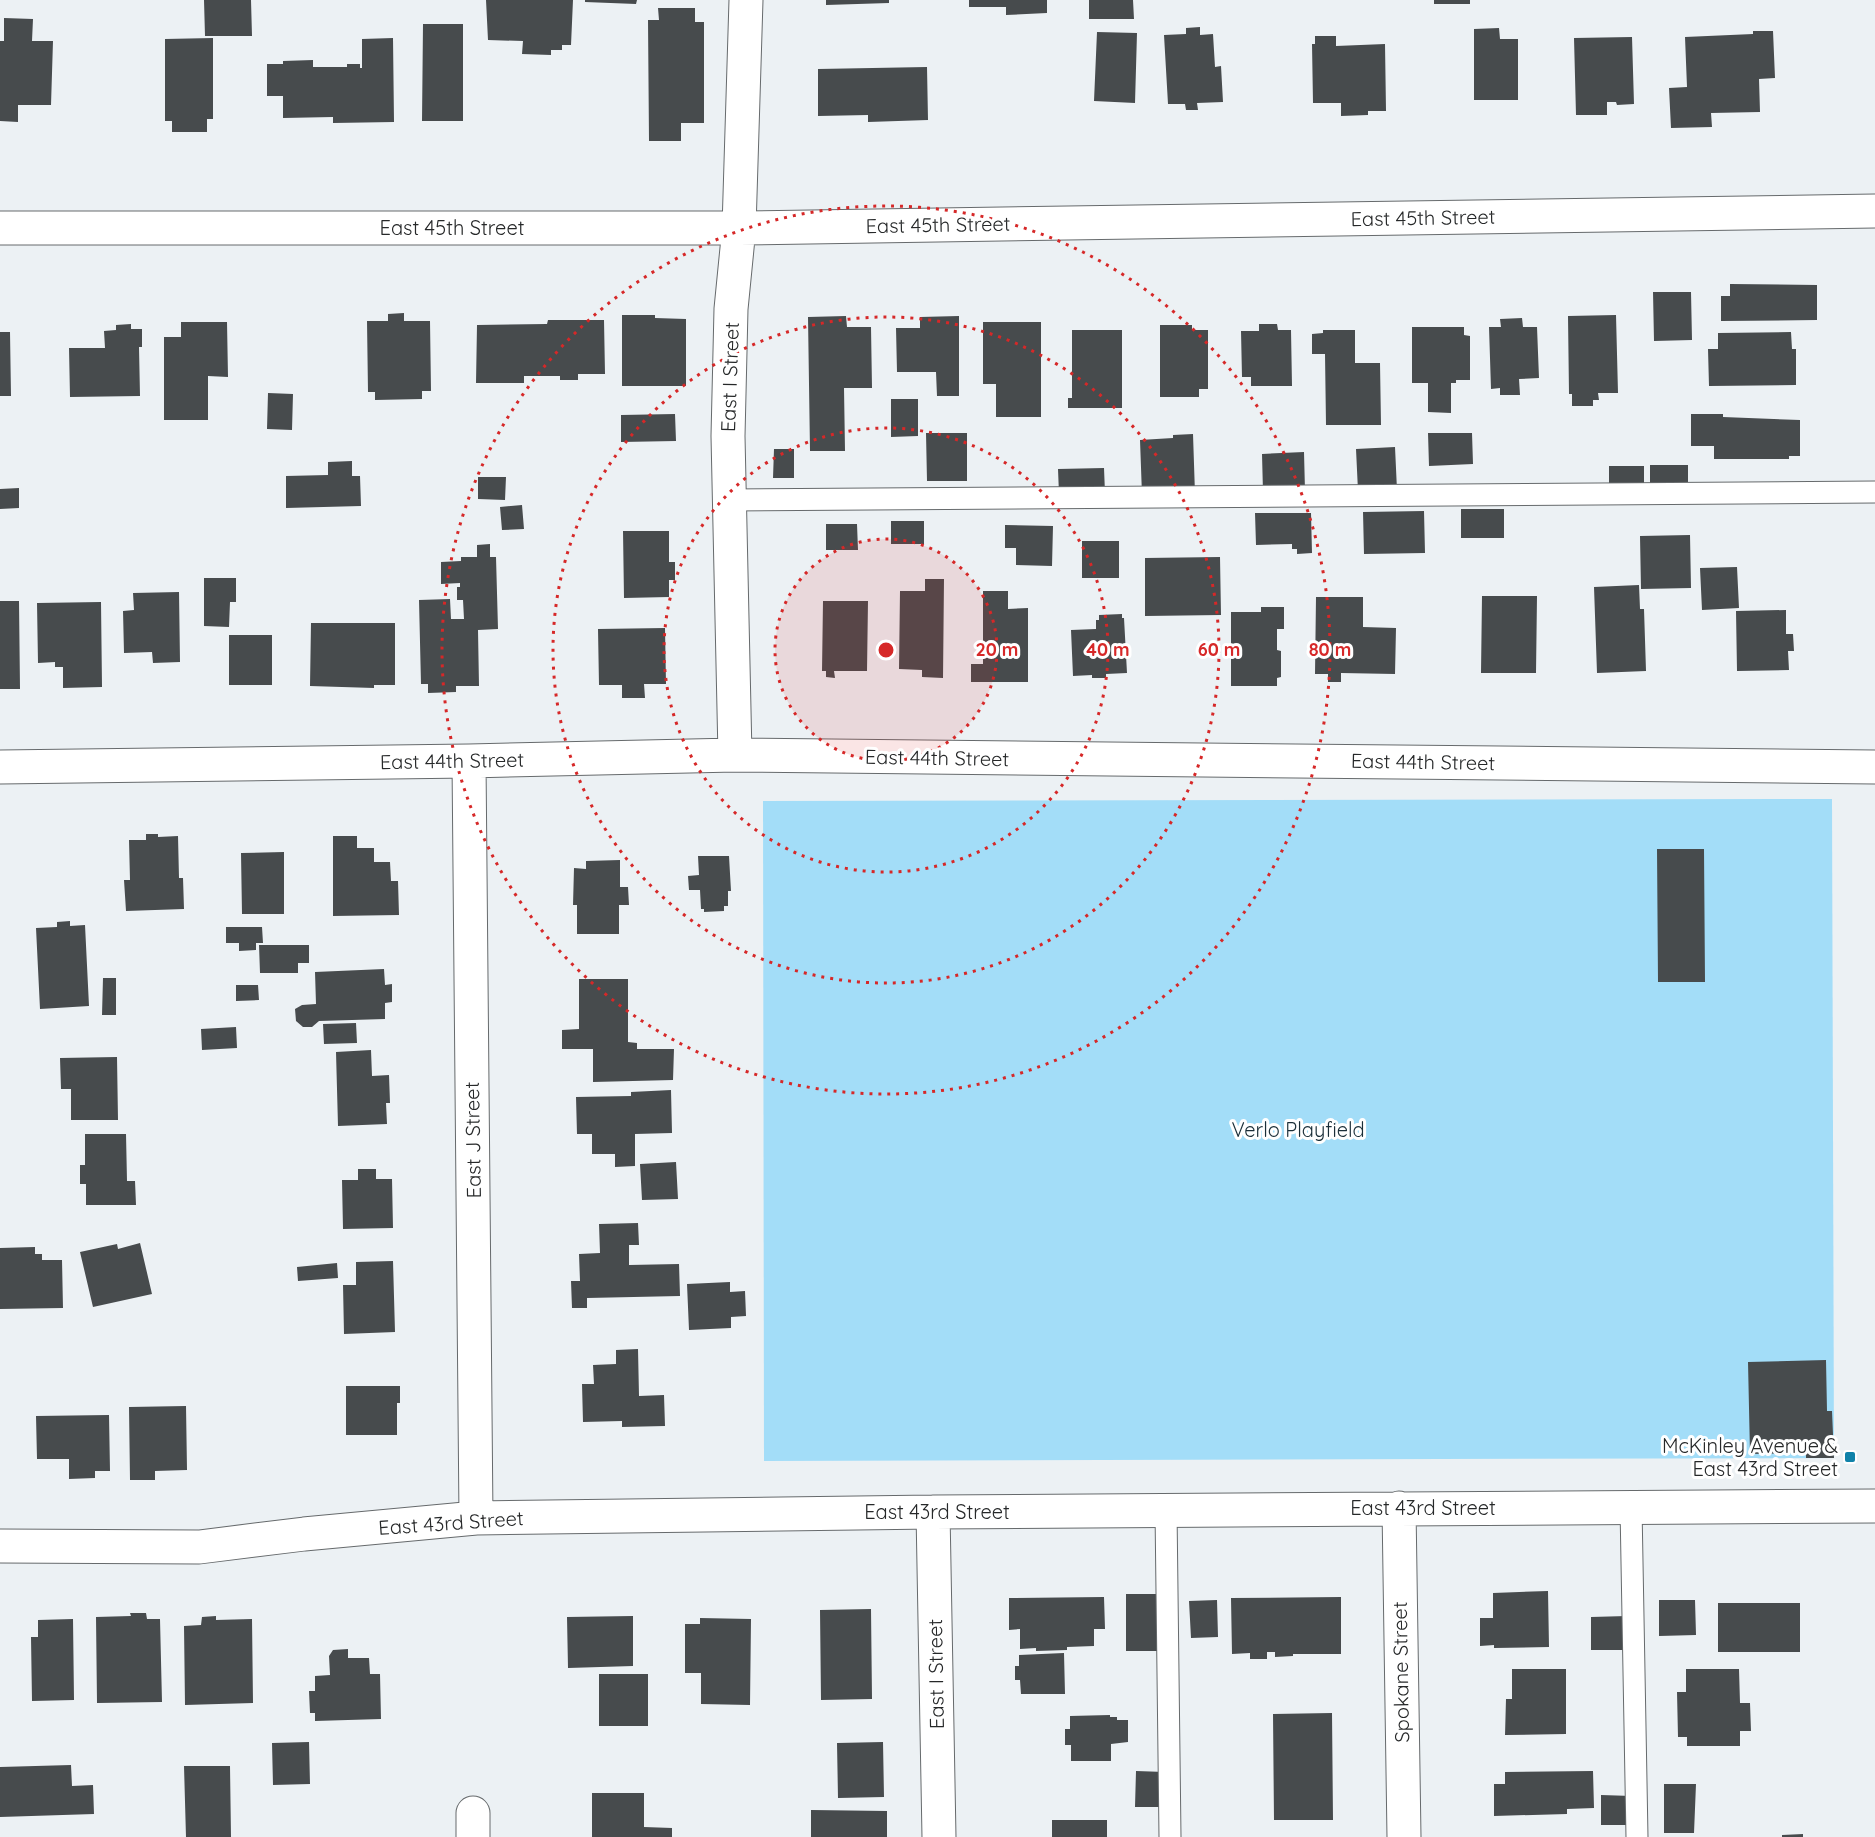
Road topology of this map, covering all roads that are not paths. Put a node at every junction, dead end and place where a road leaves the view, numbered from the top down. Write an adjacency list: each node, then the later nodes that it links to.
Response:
1 (746, 0): 4 (street, East I Street)
2 (1875, 211): 4 (street, East 45th Street)
3 (0, 228): 4 (street, East 45th Street)
4 (739, 228): 6 (street, East I Street)
5 (1875, 492): 6 (lane)
6 (729, 500): 7 (street, East I Street)
7 (735, 755): 8 (street, East 44th Street); 10 (street, East 44th Street)
8 (469, 761): 9 (street, East 44th Street); 16 (street, East J Street)
9 (0, 767)
10 (1875, 767)
11 (1875, 1506): 12 (street, East 43rd Street)
12 (1631, 1507): 13 (street, East 43rd Street); 21 (lane)
13 (1399, 1508): 14 (street, East 43rd Street); 20 (street, Spokane Street)
14 (1166, 1510): 15 (street, East 43rd Street); 19 (lane)
15 (933, 1512): 16 (street, East 43rd Street); 18 (street, East I Street)
16 (476, 1518): 17 (street, East 43rd Street)
17 (0, 1546)
18 (939, 1837)
19 (1170, 1837)
20 (1404, 1837)
21 (1637, 1837)

